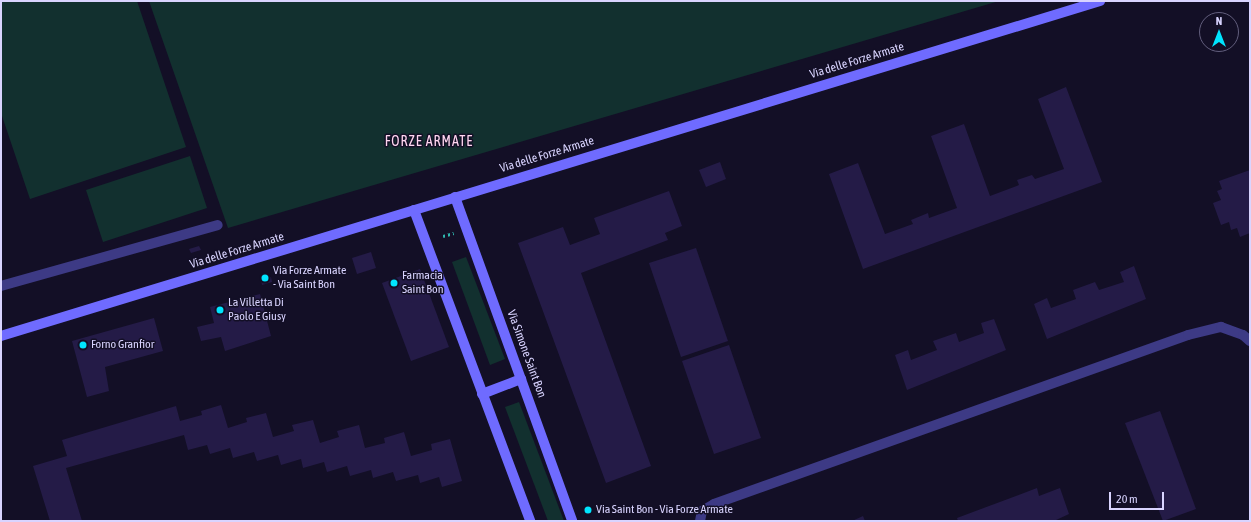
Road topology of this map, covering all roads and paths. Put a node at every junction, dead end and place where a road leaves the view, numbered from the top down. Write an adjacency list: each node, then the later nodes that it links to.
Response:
1 (1100, 1): 2 (street, Via delle Forze Armate)
2 (455, 197): 3 (street, Via delle Forze Armate); 10 (street, Via Simone Saint Bon)
3 (414, 210): 8 (street, Via delle Forze Armate); 11 (street)
4 (218, 225): 7 (lane)
5 (458, 231): 6 (path)
6 (443, 236)
7 (1, 286)
8 (1, 336)
9 (1250, 341): 14 (lane)
10 (521, 379): 11 (street); 13 (street, Via Simone Saint Bon)
11 (482, 394): 12 (street)
12 (530, 521)
13 (572, 521)
14 (700, 521)

